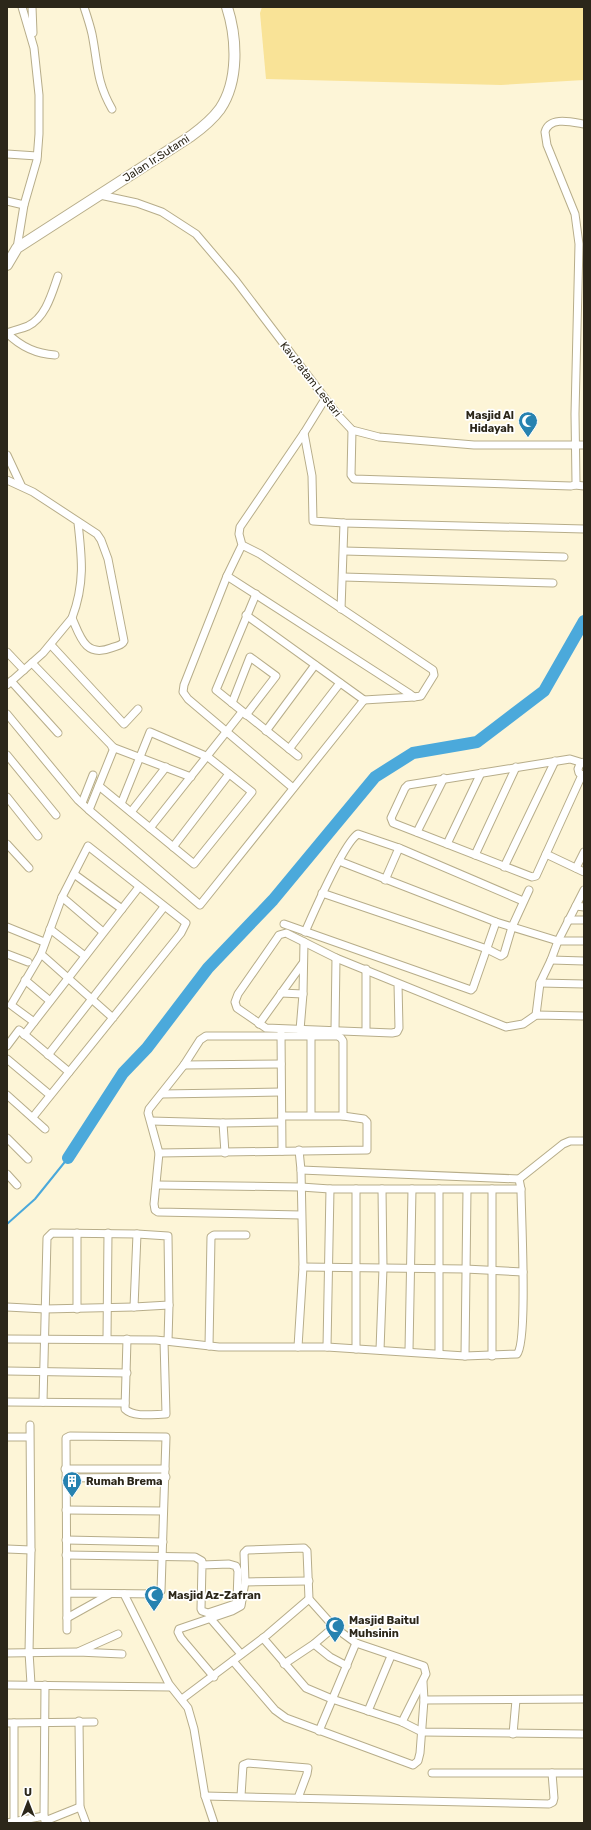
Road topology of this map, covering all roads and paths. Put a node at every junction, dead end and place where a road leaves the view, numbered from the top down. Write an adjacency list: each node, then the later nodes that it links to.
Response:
1 (22, 7): 5 (street)
2 (32, 7): 5 (street)
3 (84, 7): 6 (street)
4 (228, 7): 10 (street, Jalan Ir.Sutami)
5 (34, 48): 9 (street)
6 (112, 109)
7 (584, 124): 22 (street)
8 (7, 154): 9 (street)
9 (37, 156): 12 (street)
10 (100, 195): 13 (street, Jalan Ir.Sutami); 18 (street, Kav.Patam Lestari)
11 (7, 201): 12 (street)
12 (24, 205): 13 (street)
13 (17, 248): 14 (street, Jalan Ir.Sutami)
14 (7, 265)
15 (58, 276): 16 (street)
16 (7, 333): 17 (street)
17 (55, 354)
18 (326, 399): 19 (street, Kav.Patam Lestari); 20 (street)
19 (352, 430): 22 (street); 26 (street)
20 (304, 433): 29 (street); 31 (street)
21 (584, 445): 22 (street)
22 (576, 446): 26 (street)
23 (7, 455): 25 (street)
24 (7, 480): 25 (street)
25 (21, 485): 28 (street)
26 (575, 485): 27 (street)
27 (584, 486)
28 (78, 523): 40 (street); 40 (street)
29 (344, 523): 30 (street); 32 (street)
30 (584, 529)
31 (242, 545): 34 (street); 38 (street)
32 (344, 551): 33 (street); 35 (street)
33 (564, 557)
34 (227, 576): 37 (street); 55 (street)
35 (343, 577): 36 (street); 38 (street)
36 (553, 583)
37 (256, 594): 39 (street); 48 (street)
38 (341, 610): 48 (street)
39 (246, 615): 44 (street); 50 (street)
40 (72, 618): 41 (street)
41 (51, 645): 43 (street); 51 (street)
42 (7, 652): 45 (street)
43 (32, 663): 45 (street); 57 (street)
44 (314, 665): 47 (street); 54 (street)
45 (24, 670): 46 (street)
46 (9, 683): 56 (street)
47 (340, 683): 49 (street); 58 (street)
48 (414, 697): 49 (street)
49 (364, 700): 74 (street)
50 (232, 703): 52 (street); 52 (street)
51 (138, 709)
52 (244, 713): 54 (street); 55 (street)
53 (7, 714): 76 (street)
54 (266, 731): 58 (street)
55 (226, 732): 62 (street); 74 (street)
56 (58, 733)
57 (112, 747): 61 (street); 73 (street)
58 (289, 749): 60 (street)
59 (7, 755): 80 (street)
60 (298, 756)
61 (138, 757): 62 (street); 65 (street); 77 (street)
62 (208, 757): 68 (street); 70 (street)
63 (555, 761): 64 (street); 66 (street); 92 (street)
64 (584, 763): 71 (street)
65 (166, 767): 70 (street); 79 (street)
66 (516, 767): 67 (street); 90 (street)
67 (481, 773): 72 (street); 84 (street)
68 (229, 774): 86 (street); 86 (street)
69 (93, 775): 76 (street)
70 (191, 776): 81 (street)
71 (583, 776): 89 (street)
72 (444, 778): 82 (street); 82 (street)
73 (99, 786): 77 (street); 78 (street)
74 (293, 788): 78 (street)
75 (7, 797): 83 (street)
76 (82, 803): 78 (street)
77 (121, 804): 79 (street)
78 (90, 810)
79 (131, 812): 81 (street)
80 (56, 815)
81 (150, 828): 86 (street)
82 (417, 832): 84 (street)
83 (38, 836)
84 (447, 844): 90 (street)
85 (8, 847): 93 (street)
86 (173, 847)
87 (399, 848): 91 (street); 97 (street); 103 (street)
88 (584, 852): 94 (street)
89 (546, 854): 92 (street); 94 (street)
90 (475, 855): 92 (street)
91 (339, 861): 97 (street); 101 (street)
92 (504, 866)
93 (29, 868)
94 (576, 868): 95 (street)
95 (584, 872)
96 (74, 874): 98 (street); 102 (street); 107 (street)
97 (385, 880): 110 (street)
98 (139, 887): 105 (street); 107 (street)
99 (528, 890): 103 (street)
100 (584, 890): 104 (street)
101 (322, 893): 116 (street); 121 (street)
102 (62, 897): 114 (street); 115 (street)
103 (523, 901): 113 (street)
104 (576, 906): 106 (street); 108 (street)
105 (164, 907): 138 (street); 142 (street)
106 (584, 907)
107 (122, 909): 115 (street)
108 (568, 920): 109 (street); 117 (street)
109 (584, 920)
110 (496, 922): 113 (street); 121 (street)
111 (284, 924): 116 (street)
112 (7, 927): 119 (street)
113 (512, 927): 117 (street); 121 (street)
114 (50, 929): 119 (street); 124 (street)
115 (103, 932): 124 (street)
116 (305, 932): 121 (street)
117 (558, 941): 118 (street); 126 (street)
118 (584, 941)
119 (44, 942): 123 (street)
120 (304, 942): 125 (street); 129 (street); 144 (street)
121 (487, 949)
122 (7, 954): 128 (street)
123 (41, 954): 131 (street); 132 (street)
124 (85, 956): 131 (street)
125 (336, 958): 130 (street); 146 (street)
126 (551, 960): 127 (street); 133 (street)
127 (584, 961)
128 (28, 962)
129 (304, 963): 136 (street); 137 (street)
130 (366, 969): 134 (street); 147 (street)
131 (68, 978): 138 (street); 139 (street)
132 (25, 980): 139 (street); 143 (street)
133 (540, 983): 135 (street); 140 (street)
134 (398, 984): 140 (street); 147 (street)
135 (584, 984)
136 (280, 993): 137 (street); 144 (street)
137 (303, 994): 145 (street)
138 (92, 999): 142 (street); 152 (street)
139 (50, 1001): 143 (street)
140 (536, 1015): 141 (street)
141 (584, 1016)
142 (113, 1018): 156 (street)
143 (34, 1022): 149 (street)
144 (259, 1024): 148 (street)
145 (300, 1030): 146 (street); 148 (street)
146 (335, 1030): 147 (street)
147 (366, 1031)
148 (281, 1033): 150 (street); 154 (street); 155 (street)
149 (24, 1035): 151 (street); 152 (street)
150 (311, 1036): 161 (street); 162 (street)
151 (7, 1046)
152 (48, 1055): 156 (street)
153 (7, 1059): 160 (street)
154 (281, 1064): 155 (street); 157 (street)
155 (184, 1065): 158 (street)
156 (69, 1072): 160 (street)
157 (281, 1092): 158 (street); 164 (street)
158 (162, 1094): 165 (street)
159 (7, 1095): 163 (street)
160 (50, 1095): 163 (street)
161 (311, 1115): 162 (street); 164 (street)
162 (343, 1116): 170 (street)
163 (32, 1117): 167 (street)
164 (281, 1119): 166 (street); 171 (street)
165 (151, 1121): 166 (street); 173 (street)
166 (223, 1123): 172 (street)
167 (45, 1129)
168 (7, 1138): 174 (street)
169 (584, 1140): 177 (street)
170 (298, 1150): 171 (street); 175 (street)
171 (282, 1151): 172 (street)
172 (225, 1152): 173 (street)
173 (159, 1153): 179 (street)
174 (28, 1159)
175 (301, 1170): 177 (street); 180 (street)
176 (7, 1174): 178 (street)
177 (519, 1178): 186 (street)
178 (17, 1184)
179 (157, 1185): 180 (street); 189 (street)
180 (301, 1186): 181 (street); 189 (street)
181 (330, 1189): 182 (street); 194 (street)
182 (356, 1189): 183 (street); 196 (street)
183 (382, 1189): 187 (street); 197 (street)
184 (439, 1189): 187 (street); 188 (street); 199 (street)
185 (492, 1189): 186 (street); 188 (street); 201 (street)
186 (521, 1189): 202 (street)
187 (412, 1190): 198 (street)
188 (467, 1190): 200 (street)
189 (301, 1215): 195 (street)
190 (77, 1233): 191 (street); 207 (street); 208 (street)
191 (108, 1234): 192 (street); 204 (street)
192 (137, 1234): 203 (street); 206 (street)
193 (246, 1235): 214 (street)
194 (328, 1266): 195 (street); 196 (street); 216 (street)
195 (303, 1267): 215 (street)
196 (356, 1268): 197 (street); 217 (street)
197 (383, 1268): 198 (street); 218 (street)
198 (411, 1268): 199 (street); 219 (street)
199 (438, 1269): 200 (street); 220 (street)
200 (465, 1269): 201 (street); 221 (street)
201 (492, 1270): 202 (street); 222 (street)
202 (523, 1272): 222 (street)
203 (169, 1305): 206 (street); 213 (street)
204 (107, 1306): 206 (street); 208 (street); 210 (street)
205 (7, 1307): 207 (street)
206 (134, 1307)
207 (45, 1309): 208 (street); 212 (street)
208 (77, 1309)
209 (7, 1339): 212 (street)
210 (107, 1339): 211 (street); 212 (street)
211 (127, 1339): 213 (street); 225 (street)
212 (43, 1340): 224 (street)
213 (166, 1341): 214 (street); 228 (street)
214 (209, 1346): 215 (street)
215 (298, 1347): 216 (street)
216 (327, 1347): 217 (street)
217 (356, 1349): 218 (street)
218 (380, 1350): 219 (street)
219 (409, 1351): 220 (street)
220 (439, 1354): 221 (street)
221 (465, 1356): 222 (street)
222 (492, 1356)
223 (7, 1371): 224 (street)
224 (43, 1372): 225 (street); 227 (street)
225 (127, 1373): 228 (street)
226 (7, 1402): 227 (street)
227 (43, 1402): 228 (street)
228 (125, 1402)
229 (30, 1425): 231 (street)
230 (7, 1437): 231 (street)
231 (29, 1437): 241 (street)
232 (65, 1469): 233 (street); 233 (street); 235 (street)
233 (165, 1469): 234 (street)
234 (166, 1477): 235 (street); 237 (street)
235 (66, 1478): 236 (street)
236 (66, 1510): 237 (street); 238 (street)
237 (163, 1511): 239 (street)
238 (66, 1540): 239 (street); 242 (street)
239 (163, 1542): 243 (street)
240 (7, 1549): 241 (street)
241 (31, 1550): 259 (street)
242 (66, 1555): 243 (street); 247 (street)
243 (162, 1558): 244 (street); 249 (street)
244 (202, 1565): 244 (street)
245 (309, 1581): 246 (street); 246 (street); 250 (street)
246 (245, 1582): 252 (street)
247 (68, 1593): 248 (street); 251 (street)
248 (111, 1594): 249 (street); 251 (street)
249 (124, 1594): 273 (street)
250 (309, 1599): 253 (street); 256 (street)
251 (66, 1618): 254 (street)
252 (210, 1618): 263 (street); 268 (street)
253 (334, 1626): 257 (street); 258 (street)
254 (67, 1630)
255 (118, 1634): 260 (street)
256 (263, 1638): 263 (street); 266 (street)
257 (356, 1643): 264 (street); 267 (street)
258 (314, 1644): 266 (street); 267 (street)
259 (29, 1652): 260 (street); 261 (street); 270 (street)
260 (78, 1652): 262 (street)
261 (7, 1653)
262 (122, 1654)
263 (241, 1654): 265 (street)
264 (391, 1656): 269 (street); 279 (street)
265 (233, 1661): 268 (street); 285 (street)
266 (284, 1664): 275 (street)
267 (347, 1666): 275 (street)
268 (214, 1677): 274 (street)
269 (423, 1680): 277 (street); 283 (street)
270 (31, 1684): 271 (street); 272 (street)
271 (7, 1685)
272 (45, 1685): 273 (street); 281 (street)
273 (170, 1686): 274 (street)
274 (182, 1699): 294 (street)
275 (332, 1699): 279 (street); 285 (street)
276 (584, 1699): 278 (street)
277 (424, 1700): 278 (street); 286 (street)
278 (516, 1700): 287 (street)
279 (368, 1711): 283 (street)
280 (79, 1721): 281 (street); 282 (street); 297 (street)
281 (44, 1722): 284 (street); 298 (street)
282 (94, 1722)
283 (402, 1722): 286 (street)
284 (10, 1723): 289 (street)
285 (319, 1731): 286 (street)
286 (422, 1732): 287 (street)
287 (513, 1734): 288 (street)
288 (584, 1734)
289 (10, 1755): 293 (street)
290 (432, 1773): 291 (street)
291 (552, 1773): 292 (street); 296 (street)
292 (584, 1773)
293 (10, 1782): 299 (street)
294 (205, 1796): 295 (street); 301 (street)
295 (241, 1796): 296 (street); 296 (street)
296 (298, 1798)
297 (80, 1807): 298 (street); 300 (street)
298 (45, 1820): 299 (street)
299 (10, 1822)
300 (86, 1823)
301 (214, 1823)

